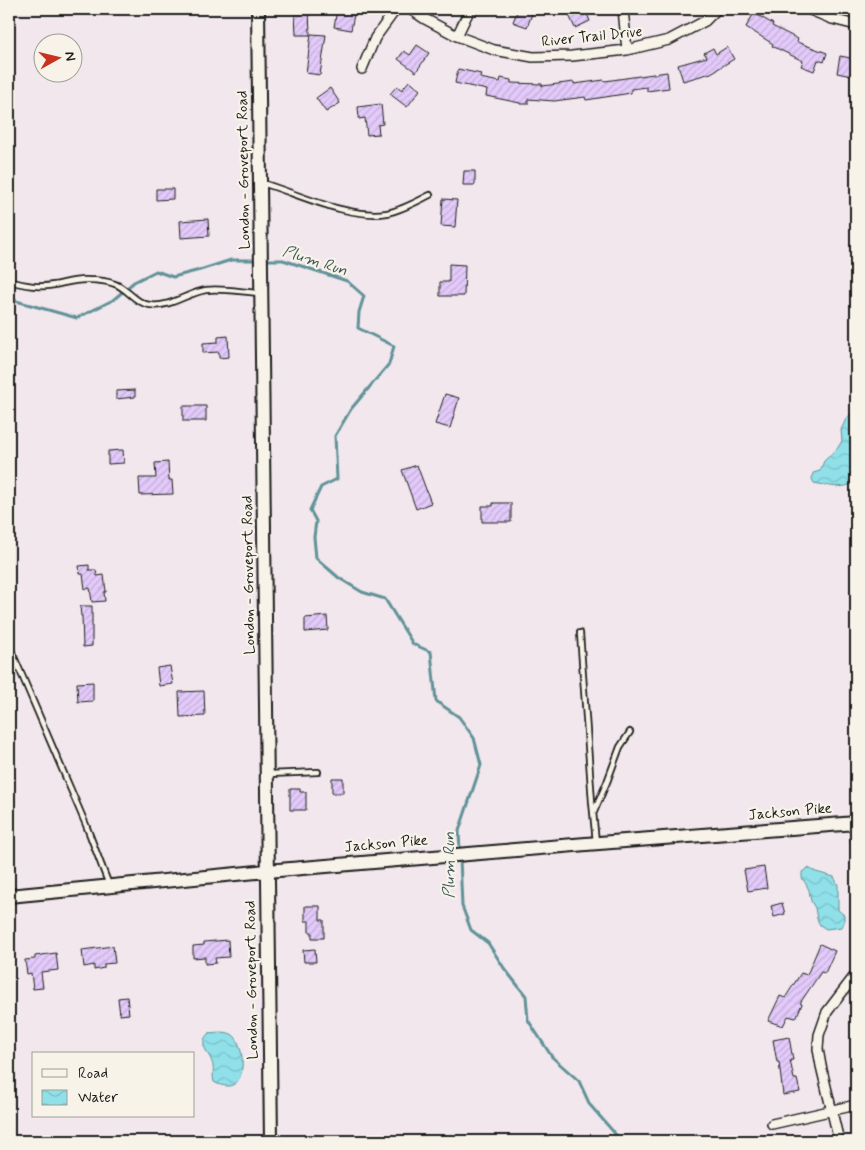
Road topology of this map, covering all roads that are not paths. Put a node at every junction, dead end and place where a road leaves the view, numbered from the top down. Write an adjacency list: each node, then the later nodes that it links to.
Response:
1 (258, 9): 12 (main road, London - Groveport Road)
2 (396, 9): 11 (street)
3 (410, 9): 9 (street, River Trail Drive)
4 (470, 9): 9 (street)
5 (623, 9): 10 (street)
6 (718, 9): 10 (street, River Trail Drive)
7 (808, 9): 8 (street)
8 (856, 24)
9 (457, 36): 10 (street, River Trail Drive)
10 (627, 50)
11 (362, 69)
12 (260, 182): 13 (lane); 15 (main road, London - Groveport Road)
13 (430, 195)
14 (9, 281): 15 (lane)
15 (262, 290): 20 (main road, London - Groveport Road)
16 (580, 633): 21 (lane)
17 (9, 645): 26 (lane)
18 (630, 732): 21 (lane)
19 (318, 772): 20 (lane)
20 (267, 774): 25 (main road, London - Groveport Road)
21 (593, 813): 23 (lane)
22 (855, 823): 23 (main road, Jackson Pike); 24 (street)
23 (597, 843): 25 (main road, Jackson Pike)
24 (856, 844)
25 (267, 871): 26 (main road, Jackson Pike); 32 (main road, London - Groveport Road)
26 (109, 886): 27 (main road, Jackson Pike)
27 (9, 896)
28 (856, 974): 30 (street)
29 (856, 1105): 30 (street)
30 (831, 1111): 31 (street); 33 (street)
31 (772, 1124)
32 (270, 1141)
33 (839, 1141)

